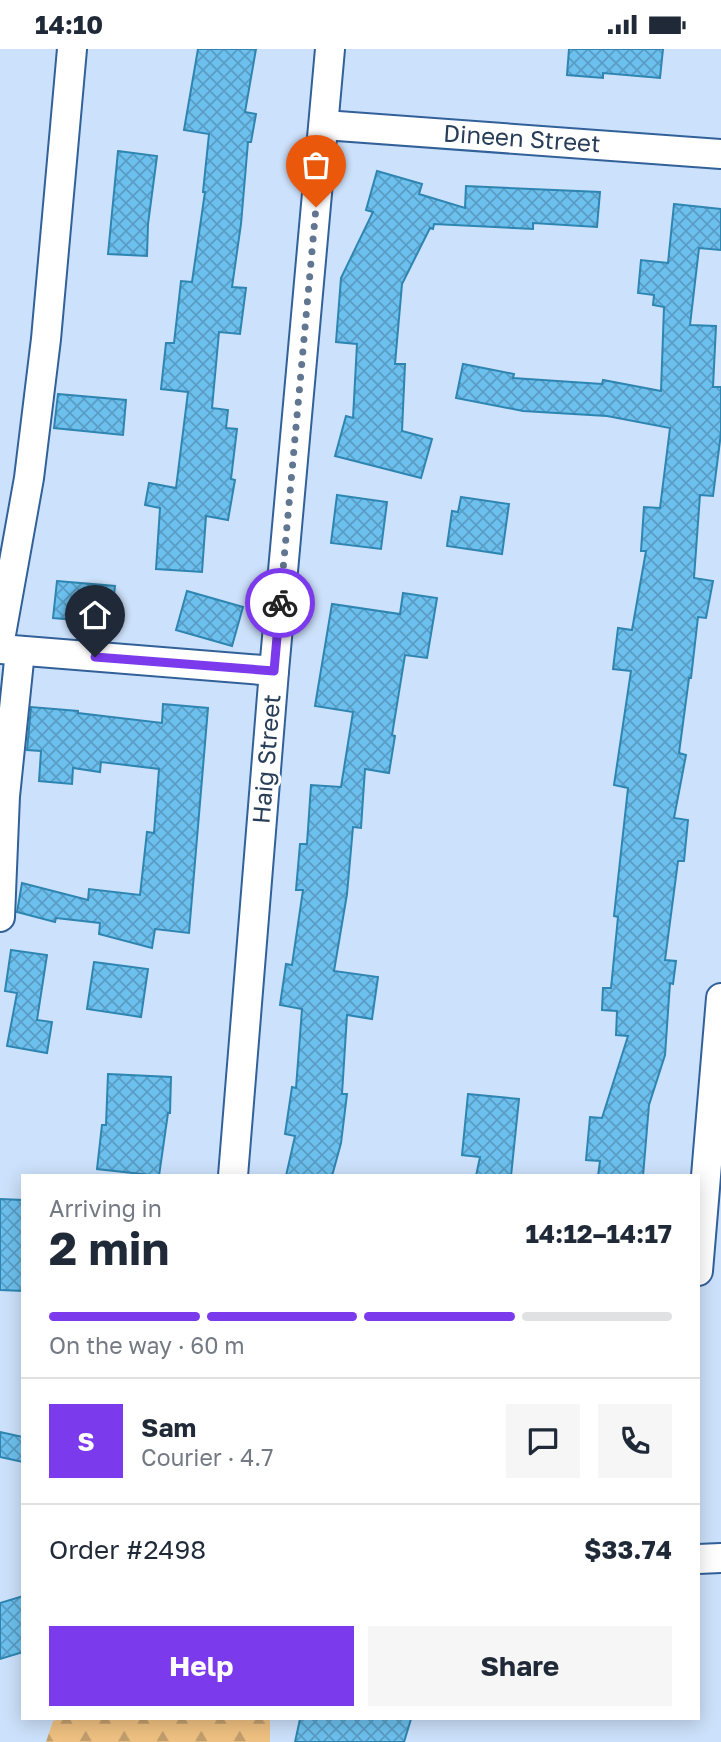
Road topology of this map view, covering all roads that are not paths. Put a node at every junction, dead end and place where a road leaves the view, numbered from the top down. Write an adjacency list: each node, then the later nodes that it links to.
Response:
1 (72, 49): 5 (street)
2 (330, 49): 3 (street, Haig Street)
3 (324, 125): 4 (street, Dineen Street); 6 (street, Haig Street)
4 (721, 154)
5 (7, 647): 6 (street); 7 (street)
6 (274, 671): 9 (street, Haig Street)
7 (0, 917)
8 (721, 998): 10 (street)
9 (233, 1174)
10 (700, 1247)
11 (721, 1558): 12 (street)
12 (700, 1559)

